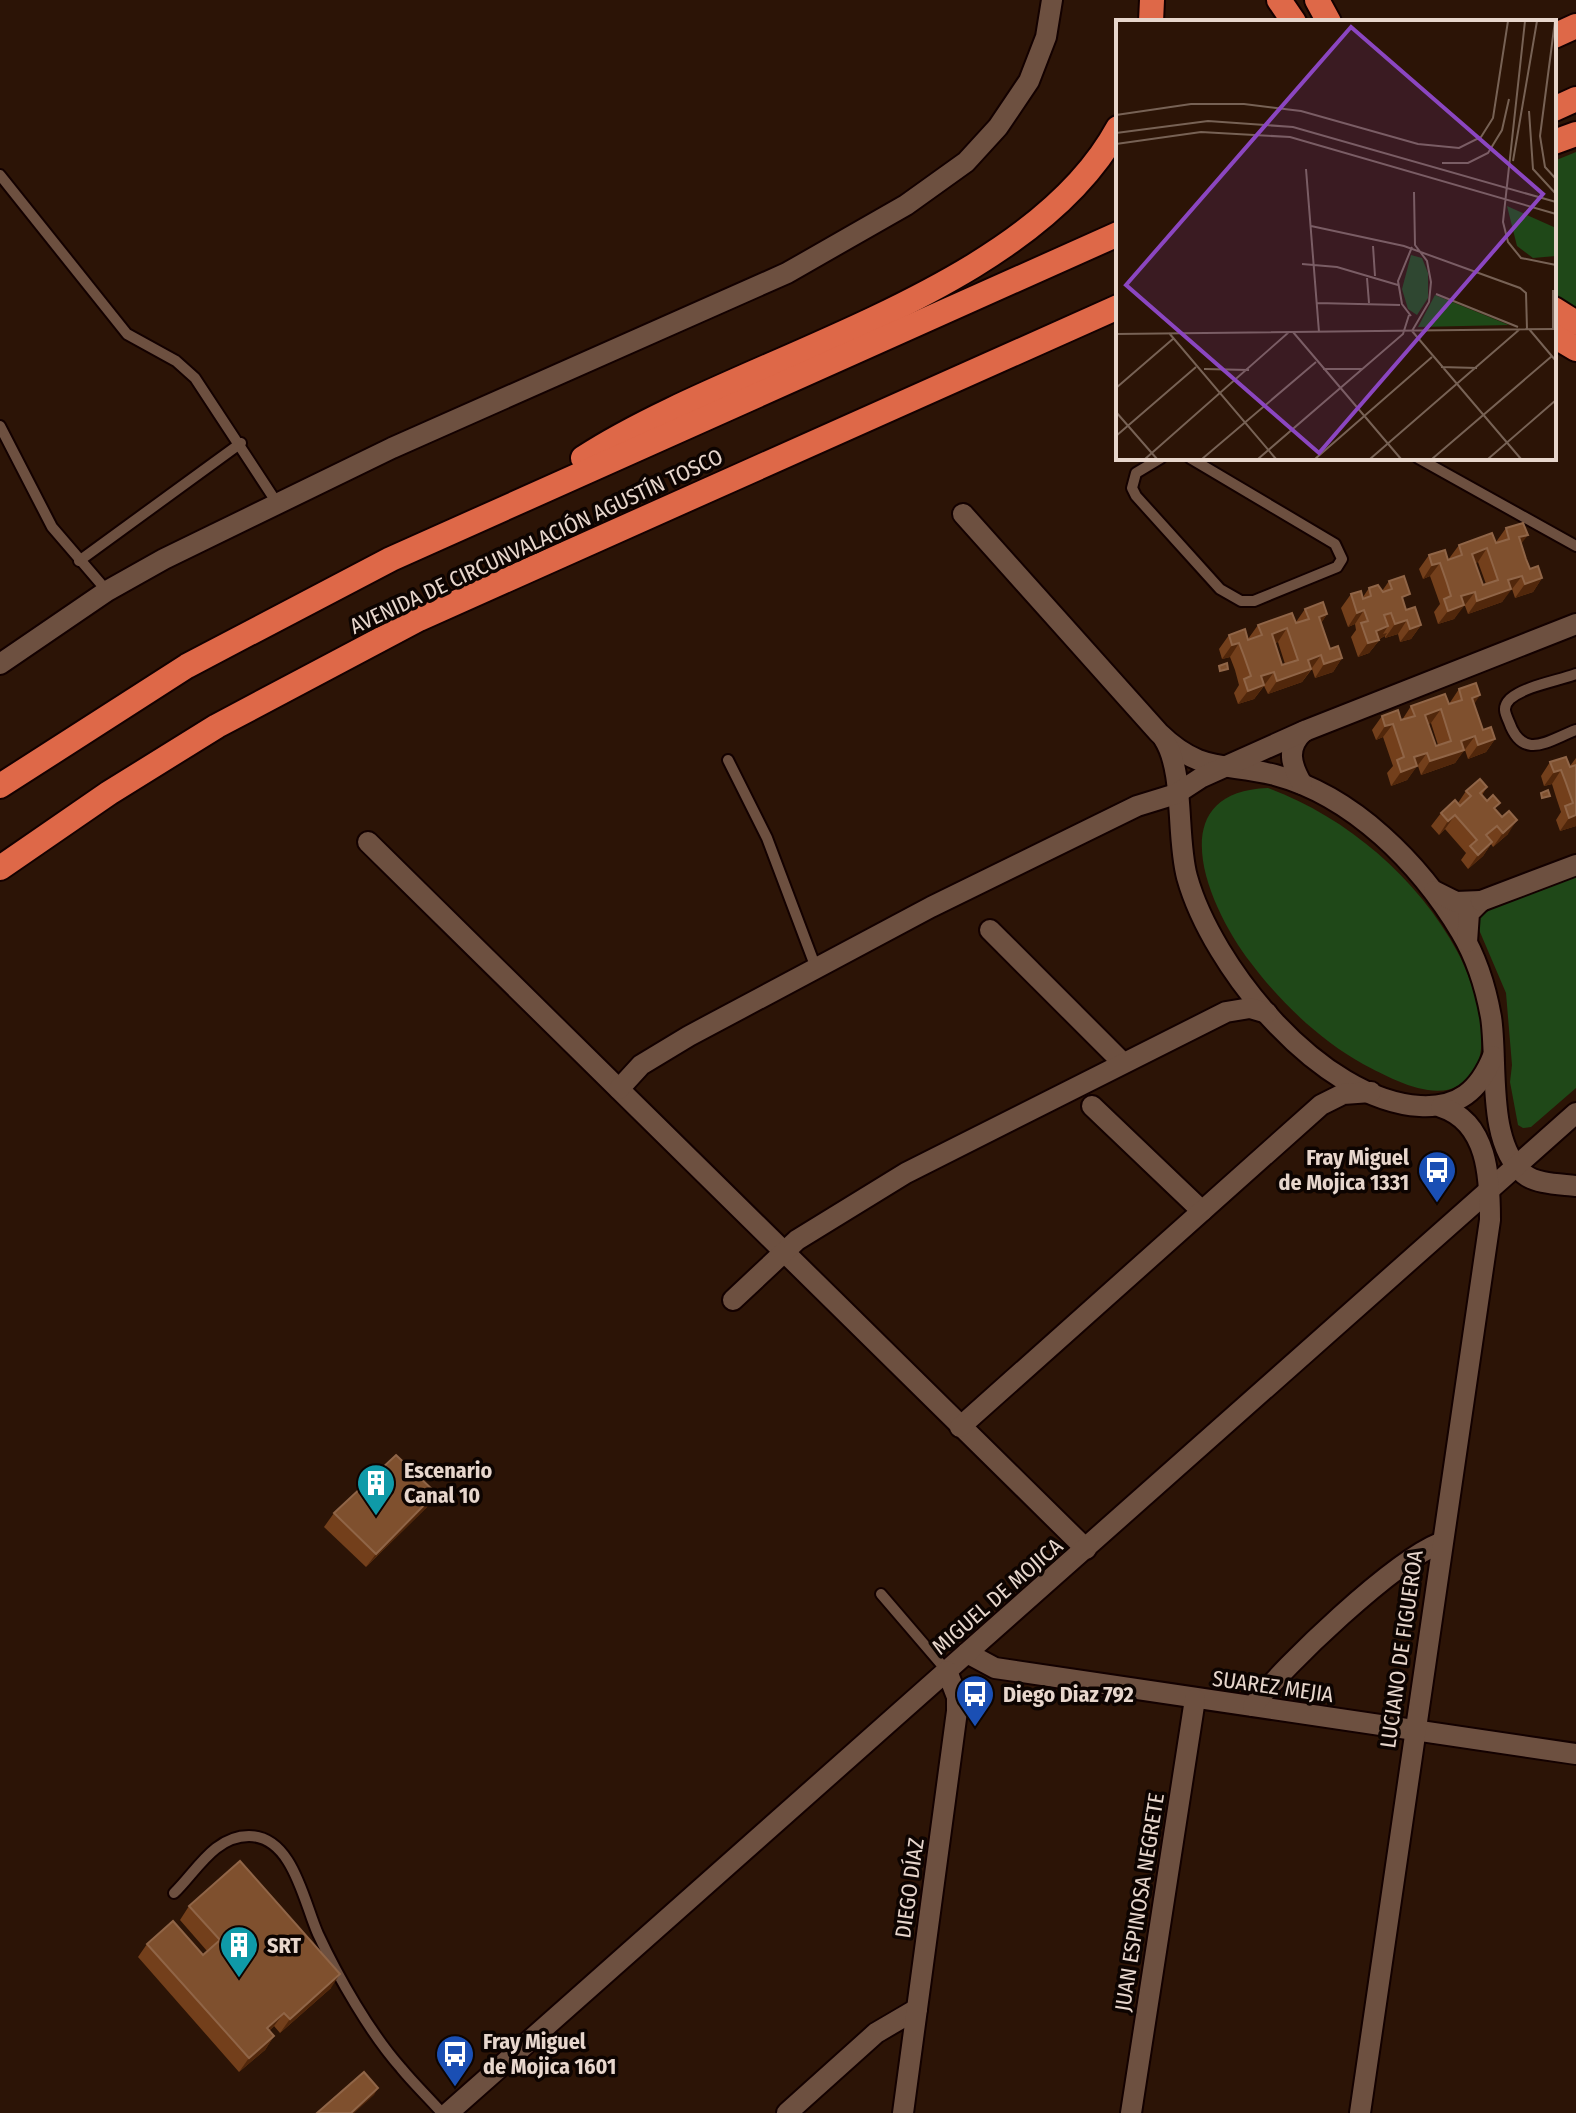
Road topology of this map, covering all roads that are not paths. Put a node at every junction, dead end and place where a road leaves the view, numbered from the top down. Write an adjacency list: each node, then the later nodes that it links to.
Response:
1 (1052, 0): 28 (street)
2 (1152, 0): 5 (highway)
3 (1279, 0): 6 (highway)
4 (1317, 0): 7 (highway)
5 (1151, 20)
6 (1293, 20)
7 (1328, 20)
8 (1576, 26): 9 (highway)
9 (1556, 35)
10 (1576, 99): 11 (highway)
11 (1556, 108)
12 (1116, 131): 27 (highway)
13 (1576, 134): 14 (highway)
14 (1556, 141)
15 (0, 175): 23 (lane)
16 (1116, 235): 27 (highway, AVENIDA DE CIRCUNVALACIÓN AGUSTÍN TOSCO)
17 (1116, 308): 48 (highway, AVENIDA DE CIRCUNVALACIÓN AGUSTÍN TOSCO)
18 (1556, 310): 19 (highway)
19 (1576, 323)
20 (1556, 337): 21 (highway)
21 (1576, 349)
22 (0, 426): 31 (lane)
23 (241, 443): 28 (lane); 31 (lane)
24 (1158, 460): 25 (lane)
25 (1193, 460)
26 (1422, 460): 30 (lane)
27 (518, 500): 42 (highway, AVENIDA DE CIRCUNVALACIÓN AGUSTÍN TOSCO)
28 (277, 503): 32 (street)
29 (963, 514): 38 (street)
30 (1576, 546)
31 (79, 561): 32 (lane)
32 (107, 591): 34 (street)
33 (1576, 624): 36 (street)
34 (0, 664)
35 (1576, 674): 37 (lane)
36 (1307, 730): 40 (street); 41 (street)
37 (1576, 730)
38 (1159, 733): 40 (street); 43 (street)
39 (728, 760): 53 (lane)
40 (1230, 767): 41 (street); 43 (street)
41 (1302, 784): 49 (street)
42 (0, 786)
43 (1176, 794): 44 (street); 45 (street)
44 (1137, 806): 45 (street); 53 (street)
45 (1179, 832): 54 (street)
46 (368, 842): 60 (street)
47 (1576, 865): 50 (street)
48 (0, 868)
49 (1432, 889): 50 (street); 52 (street)
50 (1481, 901): 52 (street)
51 (990, 930): 59 (street)
52 (1467, 942): 57 (street)
53 (816, 968): 60 (street)
54 (1234, 970): 55 (street); 56 (street)
55 (1226, 1012): 56 (street); 59 (street)
56 (1267, 1013): 58 (street)
57 (1494, 1054): 64 (street); 66 (street)
58 (1314, 1057): 61 (street); 62 (street)
59 (1122, 1062): 70 (street)
60 (619, 1089): 70 (street)
61 (1372, 1092): 62 (street); 64 (street)
62 (1321, 1105): 69 (street)
63 (1092, 1106): 69 (street)
64 (1441, 1107): 68 (street, LUCIANO DE FIGUEROA)
65 (1576, 1113): 66 (street, MIGUEL DE MOJICA)
66 (1516, 1166): 67 (street); 68 (street, MIGUEL DE MOJICA)
67 (1576, 1186)
68 (1489, 1191): 73 (street, LUCIANO DE FIGUEROA); 74 (street, MIGUEL DE MOJICA)
69 (1202, 1211): 72 (street)
70 (783, 1252): 71 (street); 72 (street)
71 (733, 1300)
72 (960, 1427): 74 (street)
73 (1440, 1543): 79 (street); 80 (street, LUCIANO DE FIGUEROA)
74 (1086, 1549): 76 (street, MIGUEL DE MOJICA)
75 (881, 1594): 77 (lane)
76 (967, 1653): 77 (street, MIGUEL DE MOJICA); 78 (street, SUAREZ MEJIA)
77 (947, 1671): 83 (street, DIEGO DÍAZ); 84 (street, MIGUEL DE MOJICA)
78 (1195, 1699): 79 (street, SUAREZ MEJIA); 87 (street, JUAN ESPINOSA NEGRETE)
79 (1253, 1706): 80 (street, SUAREZ MEJIA)
80 (1414, 1731): 81 (street, SUAREZ MEJIA); 88 (street, LUCIANO DE FIGUEROA)
81 (1576, 1754)
82 (174, 1893): 84 (lane)
83 (917, 2009): 85 (street); 86 (street, DIEGO DÍAZ)
84 (445, 2113)
85 (787, 2113)
86 (903, 2113)
87 (1131, 2113)
88 (1360, 2113)

